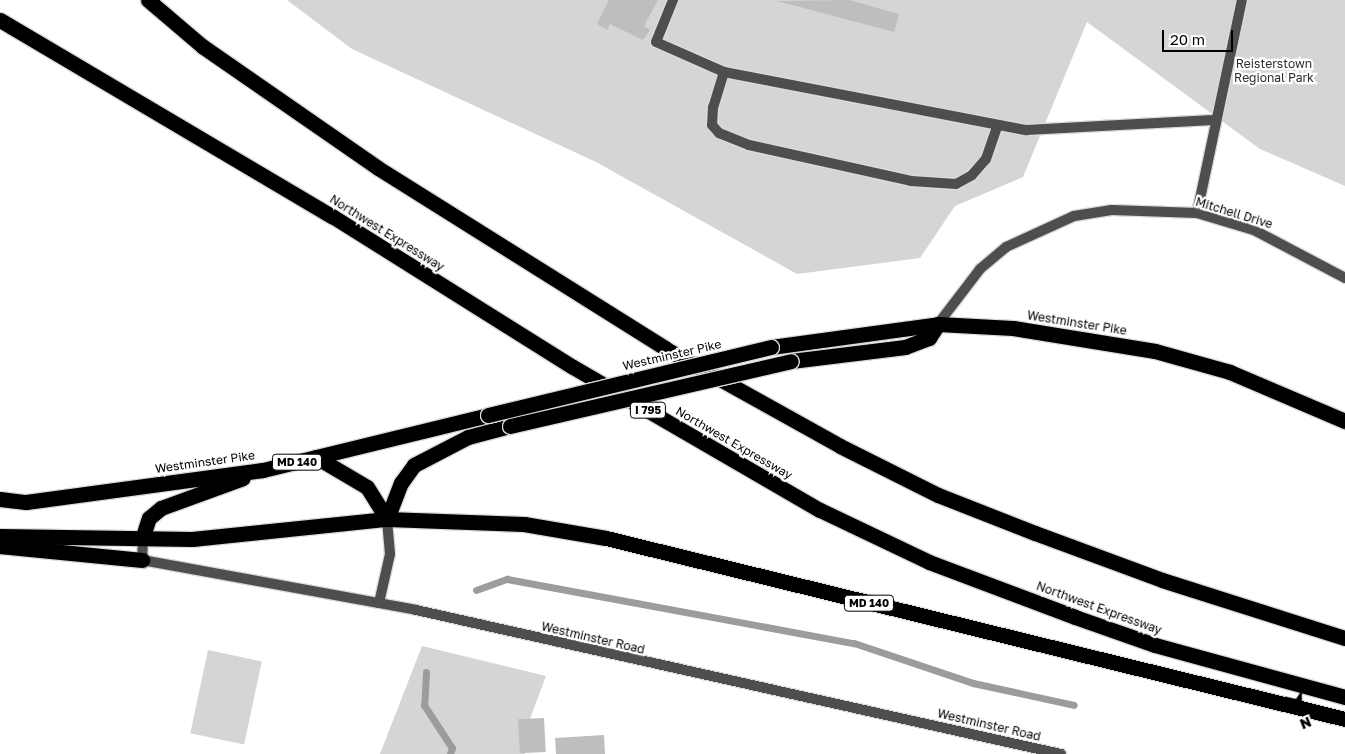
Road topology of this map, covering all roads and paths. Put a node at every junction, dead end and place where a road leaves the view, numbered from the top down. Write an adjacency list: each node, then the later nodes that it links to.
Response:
1 (148, 0): 21 (highway)
2 (673, 0): 5 (street)
3 (1242, 0): 6 (street)
4 (0, 20): 22 (highway, Northwest Expressway / I 795)
5 (724, 72): 7 (street); 7 (street)
6 (1213, 120): 7 (street); 8 (street)
7 (998, 125)
8 (1197, 213): 9 (street, Mitchell Drive); 10 (street, Mitchell Drive)
9 (1345, 278)
10 (938, 324): 11 (highway, Westminster Pike / MD 140); 12 (highway, Westminster Pike / MD 140, bridge); 15 (highway, bridge)
11 (1345, 421)
12 (316, 457): 13 (highway, Westminster Pike / MD 140); 15 (highway)
13 (263, 470): 14 (highway, Westminster Pike / MD 140); 17 (highway)
14 (0, 499)
15 (387, 520): 17 (highway, MD 140); 20 (street); 23 (highway, MD 140)
16 (0, 536): 17 (highway, MD 140)
17 (143, 536): 19 (street)
18 (0, 546): 19 (highway)
19 (142, 560): 20 (street, Westminster Road)
20 (379, 603): 24 (street, Westminster Road)
21 (1345, 638)
22 (1345, 697)
23 (1345, 719)
24 (1061, 754)

